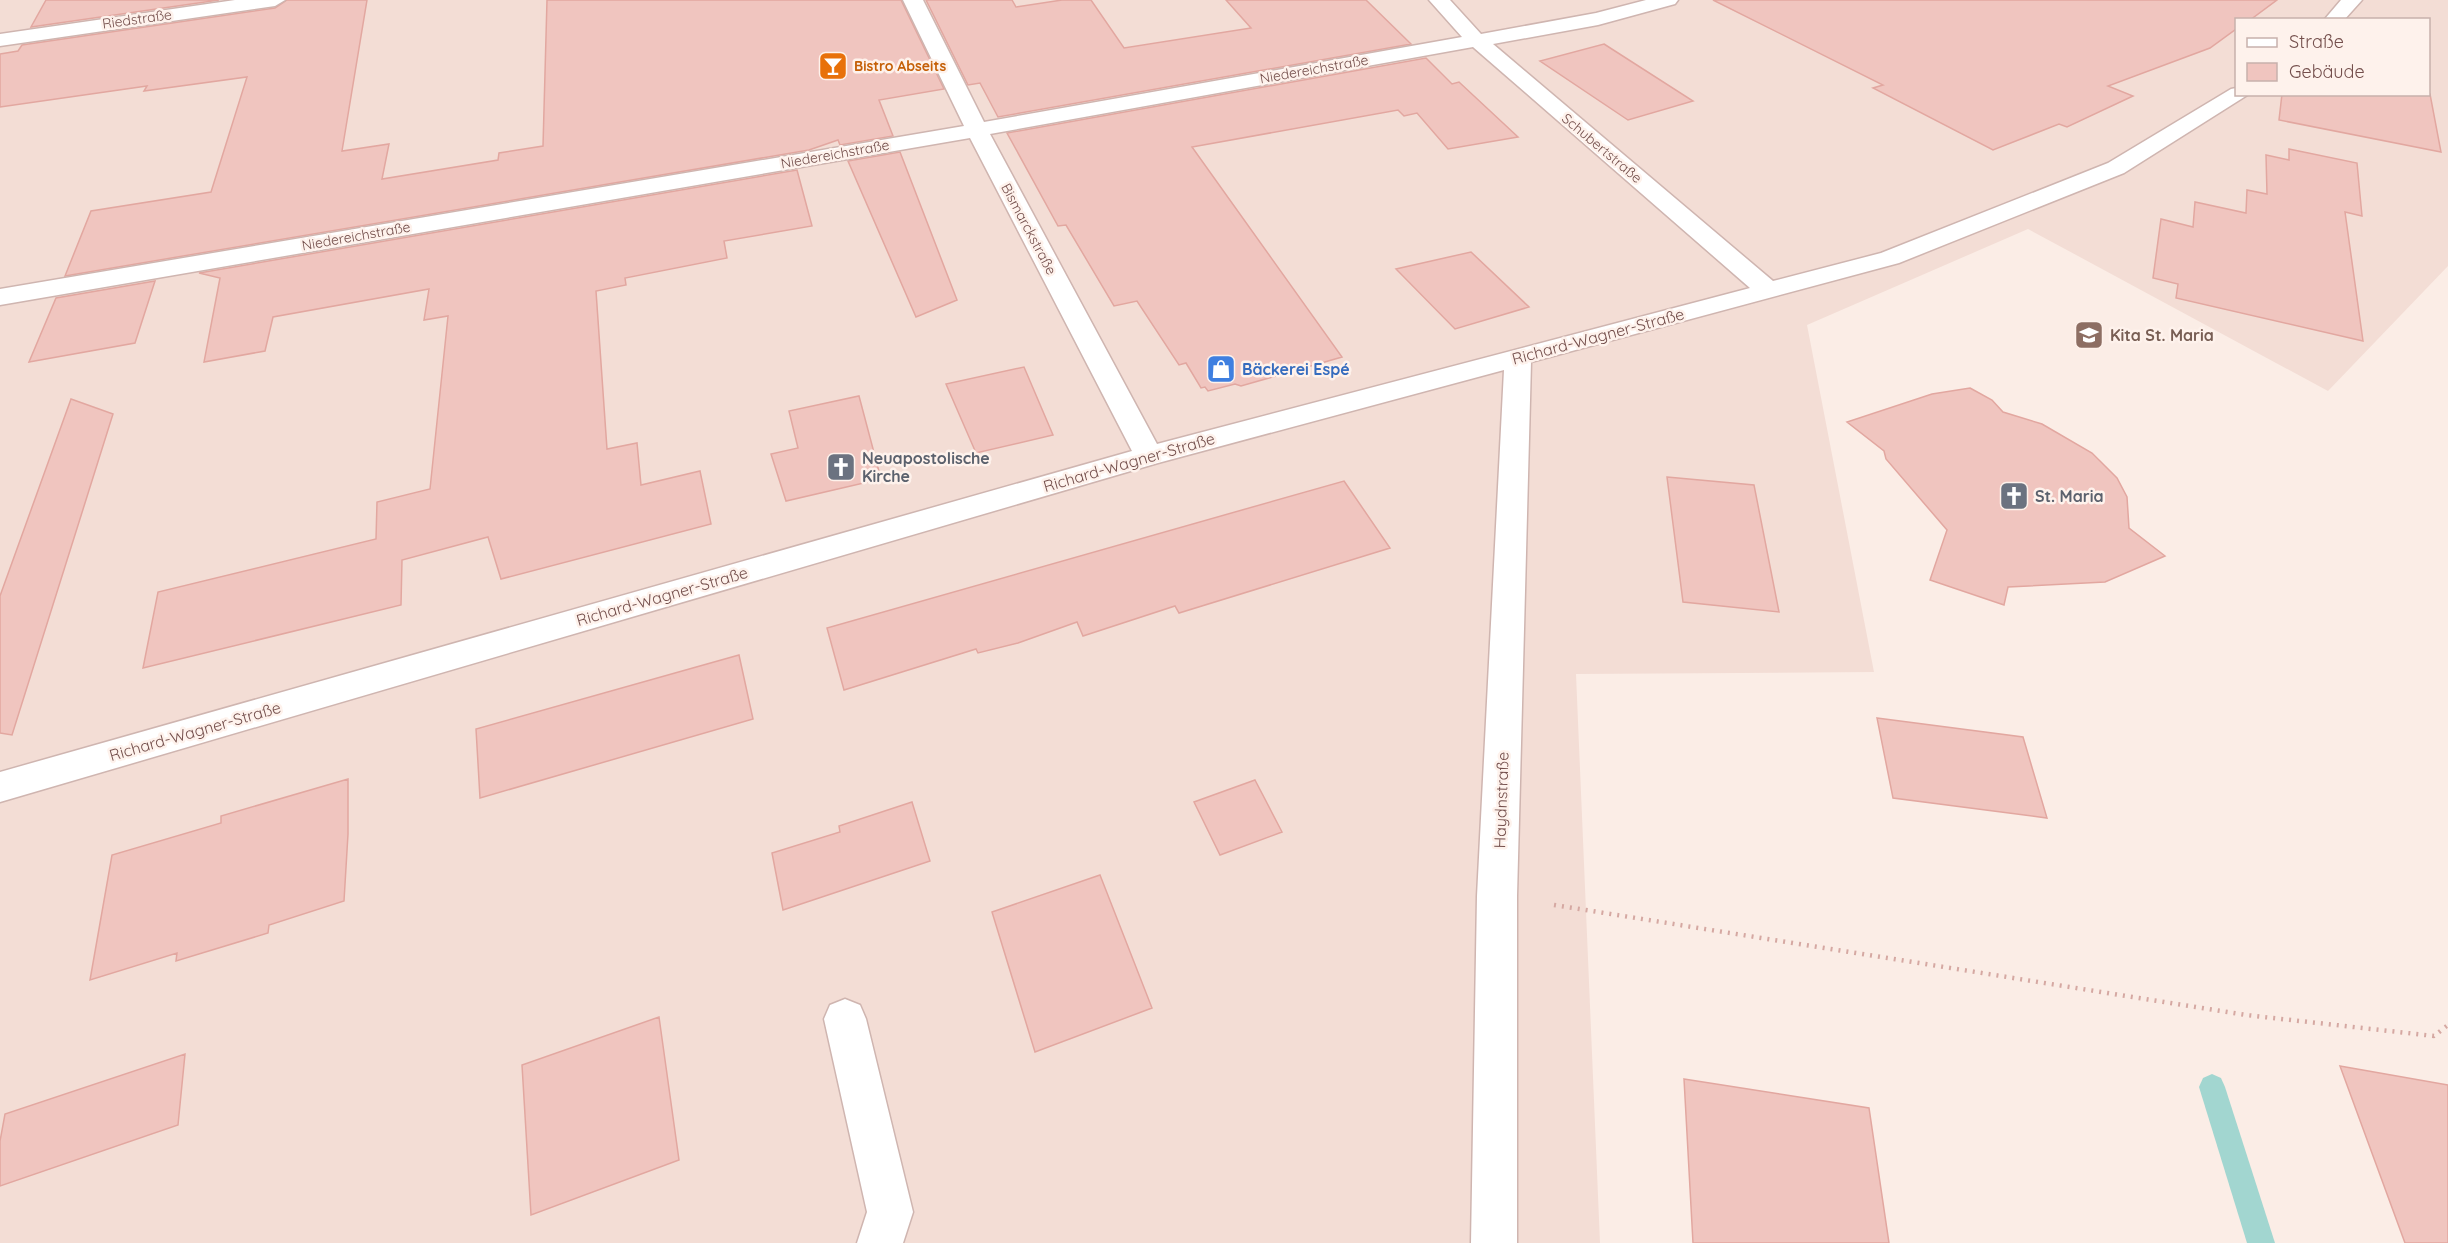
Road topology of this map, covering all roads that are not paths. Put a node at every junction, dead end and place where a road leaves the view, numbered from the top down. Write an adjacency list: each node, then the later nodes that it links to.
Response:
1 (275, 0): 7 (street, Riedstraße)
2 (912, 0): 10 (street, Bismarckstraße)
3 (1439, 0): 8 (street, Schubertstraße)
4 (1668, 0): 8 (street, Niedereichstraße)
5 (2352, 0): 6 (street)
6 (2335, 18)
7 (0, 40)
8 (1476, 40): 10 (street, Niedereichstraße); 11 (street, Schubertstraße)
9 (2236, 96): 11 (street, Richard-Wagner-Straße)
10 (977, 130): 12 (street, Niedereichstraße); 14 (street, Bismarckstraße)
11 (1770, 292): 13 (street, Richard-Wagner-Straße)
12 (0, 297)
13 (1518, 357): 14 (street, Richard-Wagner-Straße); 18 (street, Haydnstraße)
14 (1149, 456): 15 (street, Richard-Wagner-Straße)
15 (0, 787)
16 (845, 1018): 17 (street)
17 (880, 1243)
18 (1494, 1243)

